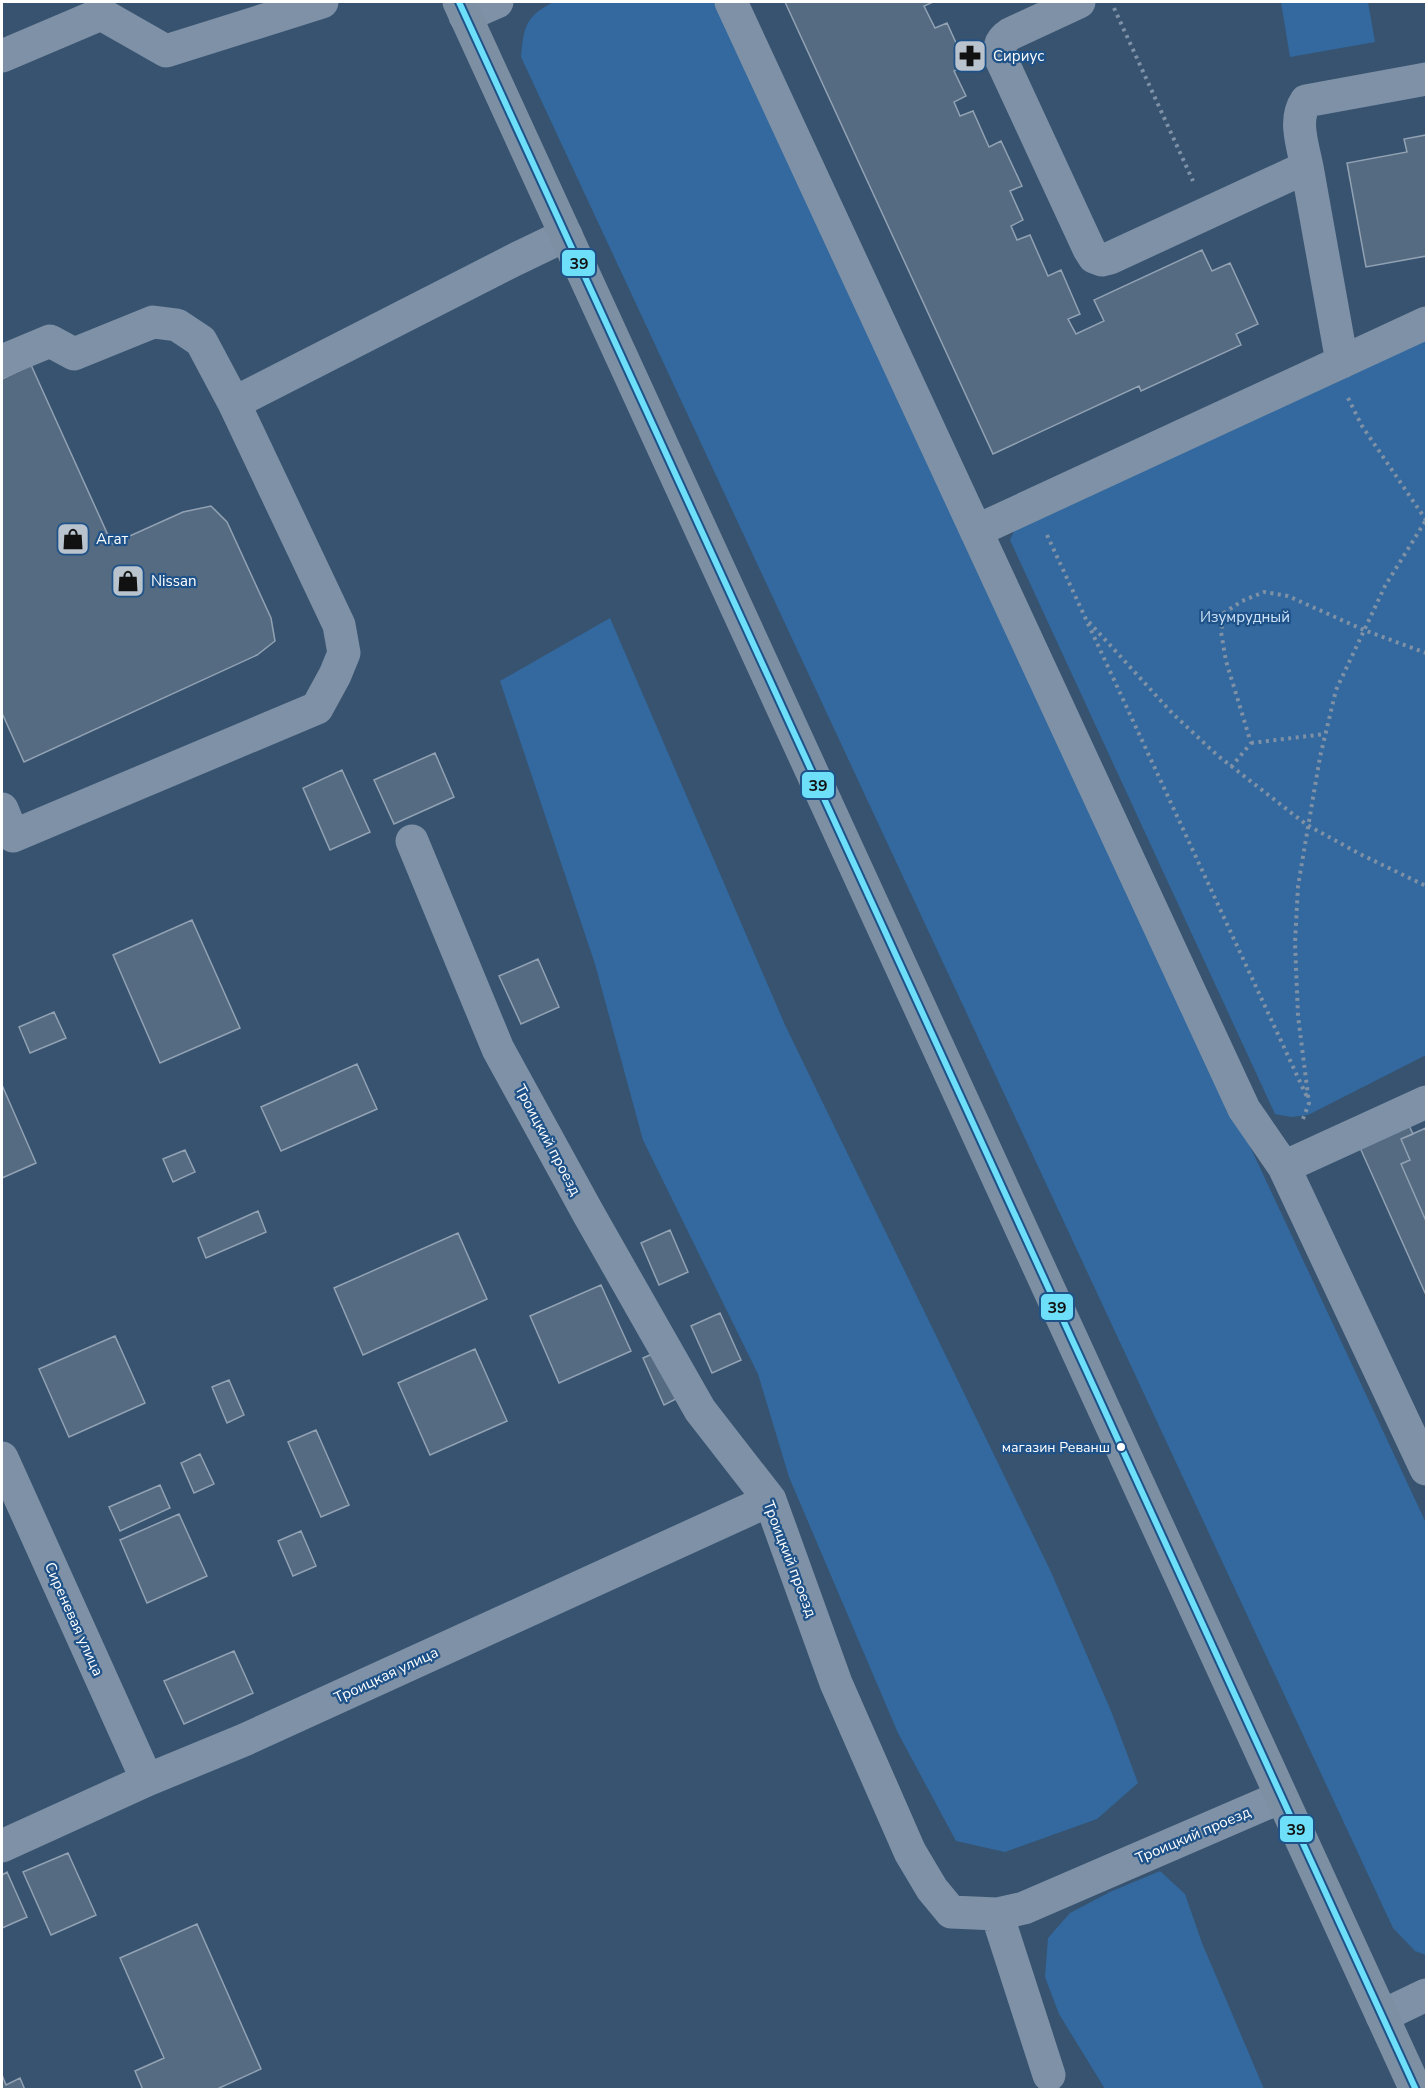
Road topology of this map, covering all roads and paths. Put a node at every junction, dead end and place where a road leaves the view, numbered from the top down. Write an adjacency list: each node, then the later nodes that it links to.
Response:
1 (322, 2): 7 (street)
2 (497, 2): 6 (street)
3 (731, 2): 18 (street)
4 (1079, 2): 10 (street)
5 (1111, 2): 10 (path)
6 (462, 9): 11 (main road)
7 (2, 56)
8 (1426, 79): 9 (street)
9 (1307, 167): 10 (street); 14 (street)
10 (1208, 213)
11 (566, 235): 15 (street); 36 (main road)
12 (1426, 323): 14 (street)
13 (2, 361): 15 (street)
14 (1337, 364): 16 (street); 17 (path)
15 (234, 404): 25 (street)
16 (1033, 504): 18 (street); 19 (path)
17 (1426, 521): 20 (path)
18 (976, 531): 31 (street)
19 (1086, 620): 24 (path); 30 (path)
20 (1364, 630): 21 (path); 22 (path); 23 (path)
21 (1426, 653)
22 (1325, 734): 23 (path); 26 (path)
23 (1251, 743): 24 (path)
24 (1231, 766): 26 (path)
25 (2, 809)
26 (1308, 825): 28 (path); 30 (path)
27 (412, 841): 34 (street, Троицкий проезд)
28 (1426, 885)
29 (1426, 1102): 31 (street)
30 (1309, 1103): 31 (path)
31 (1284, 1167): 33 (street)
32 (2, 1458): 35 (street, Сиреневая улица)
33 (1426, 1469)
34 (770, 1500): 35 (street, Троицкая улица); 38 (street, Троицкий проезд)
35 (147, 1780): 37 (street, Троицкая улица)
36 (1281, 1797): 38 (street, Троицкий проезд); 40 (main road)
37 (2, 1846)
38 (998, 1914): 41 (street)
39 (1426, 1995): 40 (street)
40 (1382, 2016): 42 (main road)
41 (1049, 2075)
42 (1416, 2090)

